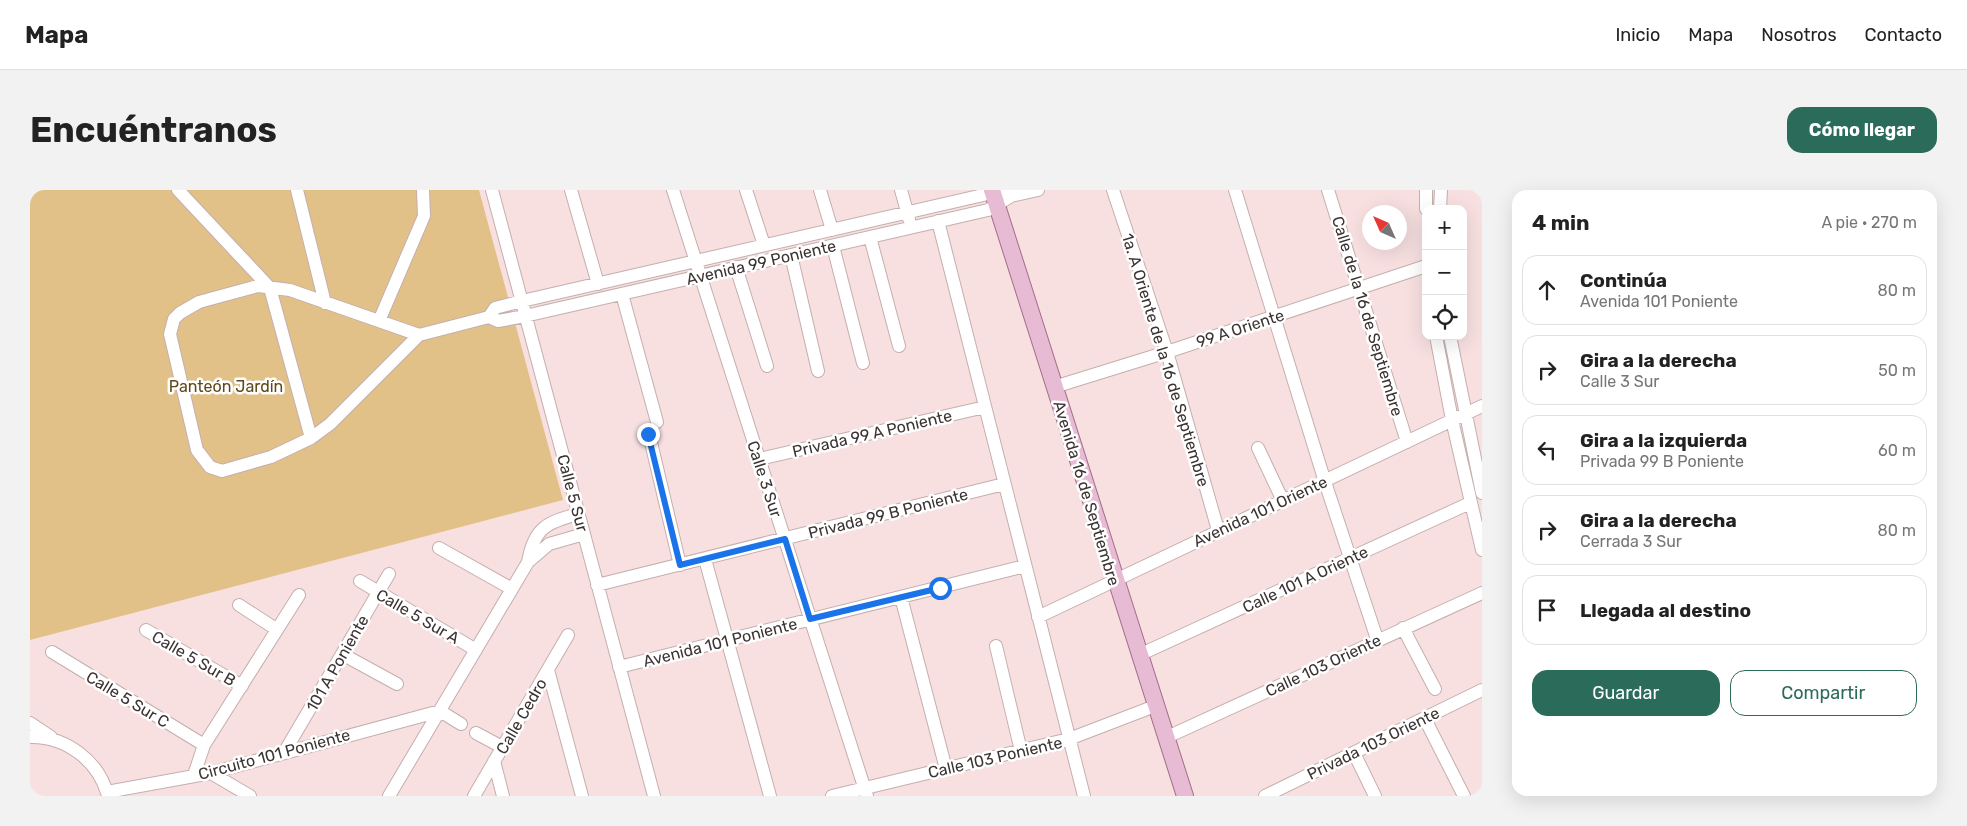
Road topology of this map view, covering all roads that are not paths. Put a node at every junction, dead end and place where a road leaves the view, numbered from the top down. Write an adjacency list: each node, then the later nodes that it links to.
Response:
1 (178, 190): 32 (street)
2 (297, 190): 36 (street)
3 (423, 190): 40 (street)
4 (492, 190): 35 (street, Calle 5 Sur)
5 (571, 190): 31 (street)
6 (673, 190): 27 (street, Calle 3 Sur)
7 (746, 190): 24 (street)
8 (820, 190): 22 (street)
9 (901, 190): 19 (street)
10 (1038, 190): 16 (street)
11 (1113, 190): 45 (street, 1a. A Oriente de la 16 de Septiembre)
12 (1235, 190): 39 (street)
13 (1328, 190): 33 (street, Calle de la 16 de Septiembre)
14 (1426, 190): 17 (street)
15 (1441, 190): 18 (street)
16 (994, 196): 19 (street, Avenida 99 Poniente); 20 (street, Avenida 99 Poniente); 49 (main road, Avenida 16 de Septiembre)
17 (1426, 205)
18 (1440, 205)
19 (908, 212): 21 (street); 22 (street, Avenida 99 Poniente)
20 (938, 221): 21 (street, Avenida 99 Poniente); 51 (street)
21 (912, 227): 23 (street, Avenida 99 Poniente)
22 (832, 230): 24 (street, Avenida 99 Poniente)
23 (870, 237): 25 (street, Avenida 99 Poniente); 44 (street)
24 (764, 246): 27 (street, Avenida 99 Poniente)
25 (833, 246): 26 (street, Avenida 99 Poniente); 46 (street)
26 (791, 255): 29 (street, Avenida 99 Poniente); 48 (street)
27 (696, 261): 30 (street, Calle 3 Sur); 31 (street, Avenida 99 Poniente)
28 (1422, 267): 33 (street, 99 A Oriente)
29 (736, 268): 30 (street, Avenida 99 Poniente); 47 (street)
30 (700, 276): 34 (street, Avenida 99 Poniente); 59 (street, Calle 3 Sur)
31 (598, 284): 35 (street, Avenida 99 Poniente)
32 (270, 288): 36 (street); 56 (street); 56 (street)
33 (1360, 289): 39 (street, 99 A Oriente); 57 (street, Calle de la 16 de Septiembre)
34 (622, 294): 37 (street, Avenida 99 Poniente); 54 (street)
35 (522, 301): 37 (street, Calle 5 Sur); 38 (street, Avenida 99 Poniente)
36 (325, 302): 40 (street)
37 (525, 316): 38 (street, Avenida 99 Poniente); 65 (street, Calle 5 Sur)
38 (489, 317): 41 (street)
39 (1274, 317): 45 (street, 99 A Oriente); 60 (street)
40 (378, 321): 41 (street)
41 (419, 335): 56 (street)
42 (1437, 340): 53 (street)
43 (1451, 340): 52 (street)
44 (899, 346)
45 (1167, 352): 49 (street, 99 A Oriente); 66 (street, 1a. A Oriente de la 16 de Septiembre)
46 (863, 363)
47 (767, 366)
48 (818, 371)
49 (1054, 387): 77 (main road, Avenida 16 de Septiembre)
50 (1482, 406): 52 (street, Avenida 101 Oriente)
51 (985, 407): 59 (street, Privada 99 A Poniente); 61 (street)
52 (1465, 414): 53 (street, Avenida 101 Oriente); 62 (street)
53 (1452, 420): 57 (street, Avenida 101 Oriente); 64 (street)
54 (657, 422)
55 (648, 434): 74 (street)
56 (311, 438)
57 (1407, 442): 60 (street, Avenida 101 Oriente)
58 (1258, 448): 63 (street)
59 (759, 459): 68 (street, Calle 3 Sur)
60 (1325, 482): 63 (street, Avenida 101 Oriente); 71 (street)
61 (1004, 484): 68 (street, Privada 99 B Poniente); 75 (street)
62 (1482, 493)
63 (1283, 501): 66 (street, Avenida 101 Oriente)
64 (1470, 503): 70 (street); 71 (street, Calle 101 A Oriente)
65 (578, 514): 67 (street, Calle 5 Sur); 73 (street)
66 (1218, 530): 77 (street, Avenida 101 Oriente)
67 (584, 534): 73 (street); 79 (street, Calle 5 Sur)
68 (785, 539): 72 (street, Privada 99 B Poniente); 87 (street, Calle 3 Sur)
69 (439, 548): 80 (street)
70 (1482, 550)
71 (1350, 557): 92 (street); 98 (street, Calle 101 A Oriente)
72 (705, 559): 74 (street, Privada 99 B Poniente); 93 (street)
73 (528, 562): 80 (street)
74 (680, 565): 79 (street, Privada 99 B Poniente)
75 (1025, 566): 84 (street, Avenida 101 Poniente); 86 (street)
76 (389, 574): 81 (street, 101 A Poniente)
77 (1114, 580): 86 (street, Avenida 101 Oriente); 98 (main road, Avenida 16 de Septiembre)
78 (360, 581): 81 (street, Calle 5 Sur A)
79 (598, 585): 99 (street, Calle 5 Sur)
80 (512, 589): 95 (street)
81 (377, 593): 95 (street, Calle 5 Sur A); 97 (street, 101 A Poniente)
82 (1482, 593): 88 (street, Calle 103 Oriente)
83 (299, 595): 89 (street)
84 (901, 597): 87 (street, Avenida 101 Poniente); 121 (street)
85 (239, 605): 89 (street)
86 (1038, 616): 113 (street)
87 (810, 619): 93 (street, Avenida 101 Poniente); 125 (street, Calle 3 Sur)
88 (1403, 628): 92 (street, Calle 103 Oriente); 103 (street)
89 (276, 629): 102 (street)
90 (146, 630): 102 (street, Calle 5 Sur B)
91 (568, 635): 100 (street, Calle Cedro)
92 (1377, 639): 112 (street, Calle 103 Oriente)
93 (727, 640): 99 (street, Avenida 101 Poniente); 133 (street)
94 (996, 646): 118 (street)
95 (476, 650): 106 (street)
96 (52, 652): 115 (street, Calle 5 Sur C)
97 (342, 654): 101 (street); 117 (street, 101 A Poniente)
98 (1139, 655): 105 (main road, Avenida 16 de Septiembre)
99 (619, 666): 132 (street, Calle 5 Sur)
100 (548, 670): 116 (street, Calle Cedro); 131 (street)
101 (397, 684)
102 (242, 686): 115 (street)
103 (1435, 689)
104 (1482, 690): 107 (street, Privada 103 Oriente)
105 (1155, 706): 112 (main road, Avenida 16 de Septiembre); 113 (street, Calle 103 Poniente)
106 (440, 711): 109 (street); 117 (street, Circuito 101 Poniente); 128 (street)
107 (1425, 719): 119 (street, Privada 103 Oriente); 139 (street)
108 (30, 723): 114 (street)
109 (461, 724)
110 (476, 733): 116 (street)
111 (30, 738): 114 (street)
112 (1165, 738): 136 (main road, Avenida 16 de Septiembre)
113 (1070, 739): 118 (street, Calle 103 Poniente); 135 (street)
114 (58, 741): 126 (street)
115 (204, 746): 123 (street)
116 (502, 747): 120 (street, Calle Cedro)
117 (285, 751): 122 (street, Circuito 101 Poniente)
118 (1021, 751): 121 (street, Calle 103 Poniente)
119 (1354, 753): 124 (street, Privada 103 Oriente); 138 (street)
120 (494, 761): 129 (street, Calle Cedro); 130 (street)
121 (946, 769): 125 (street, Calle 103 Poniente)
122 (211, 773): 123 (street, Circuito 101 Poniente); 127 (street)
123 (194, 775): 126 (street, Circuito 101 Poniente)
124 (1285, 791): 137 (street, Privada 103 Oriente)
125 (866, 792): 134 (street, Calle 103 Poniente)
126 (108, 794)
127 (250, 796)
128 (389, 796)
129 (474, 796)
130 (503, 796)
131 (582, 796)
132 (654, 796)
133 (770, 796)
134 (832, 796)
135 (1084, 796)
136 (1185, 796)
137 (1264, 796)
138 (1375, 796)
139 (1464, 796)

